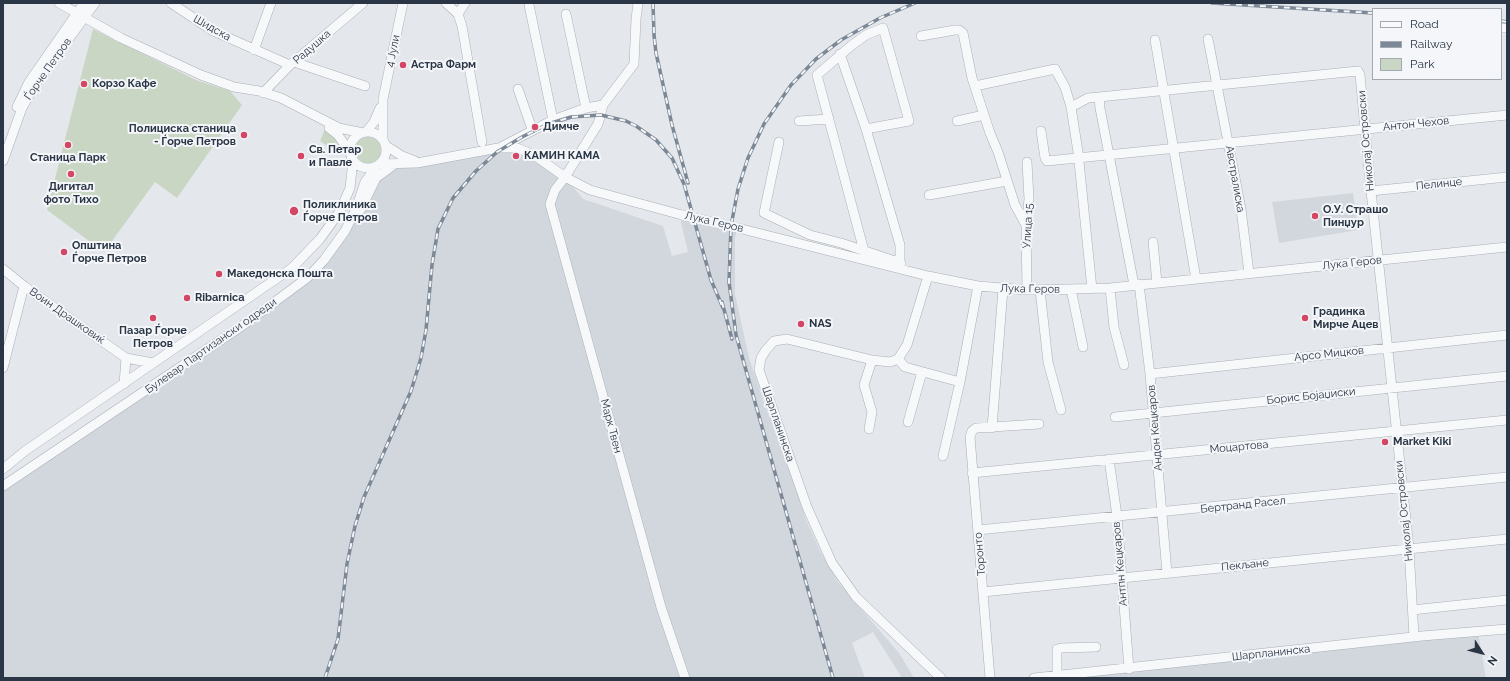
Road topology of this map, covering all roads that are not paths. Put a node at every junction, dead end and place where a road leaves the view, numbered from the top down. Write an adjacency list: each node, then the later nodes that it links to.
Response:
1 (59, 3): 14 (street)
2 (84, 3): 14 (street, Ѓорче Петров)
3 (95, 3): 14 (street, Ѓорче Петров)
4 (171, 3): 18 (street, Шидска)
5 (271, 3): 18 (street)
6 (363, 3): 20 (street, Радушка)
7 (403, 3): 28 (street, 4 Јули)
8 (446, 3): 12 (street)
9 (465, 3): 12 (street)
10 (638, 3): 29 (street)
11 (529, 4): 36 (street)
12 (458, 14): 46 (street)
13 (566, 14): 31 (street)
14 (80, 16): 26 (street); 44 (street, Ѓорче Петров); 54 (street, Ѓорче Петров)
15 (920, 36): 23 (street)
16 (1208, 39): 21 (street, Австралиска)
17 (1155, 40): 25 (street)
18 (254, 50): 20 (street, Шидска)
19 (840, 54): 35 (street); 40 (street); 40 (street)
20 (292, 64): 22 (street, Шидска); 26 (street, Радушка)
21 (1218, 85): 25 (street); 41 (street, Николај Островски); 48 (street, Австралиска)
22 (364, 86)
23 (975, 86): 30 (street); 32 (street)
24 (518, 89): 39 (street)
25 (1163, 89): 27 (street); 50 (street)
26 (263, 93): 34 (street)
27 (1099, 97): 30 (street); 51 (street, Андон Кецкаров)
28 (383, 99): 43 (street, 4 Јули); 45 (street, 4 Јули)
29 (603, 105): 31 (street); 59 (street)
30 (1071, 107): 53 (street)
31 (586, 108): 36 (street)
32 (984, 115): 38 (street); 61 (street)
33 (1507, 115): 41 (street, Антон Чехов)
34 (317, 118): 43 (street); 52 (street)
35 (830, 119): 37 (street); 68 (street)
36 (553, 120): 39 (street)
37 (799, 121)
38 (957, 121)
39 (532, 129): 49 (street)
40 (866, 129): 70 (street)
41 (1366, 130): 48 (street, Антон Чехов); 62 (street, Николај Островски)
42 (1041, 131): 53 (street, Антон Чехов)
43 (364, 133): 45 (street); 52 (street)
44 (3, 141)
45 (384, 142): 55 (street, Лука Геров); 58 (street)
46 (482, 142)
47 (779, 142): 68 (street)
48 (1229, 143): 50 (street, Антон Чехов); 72 (street, Австралиска)
49 (498, 148): 55 (street, Лука Геров); 59 (street, Лука Геров)
50 (1174, 149): 51 (street, Антон Чехов); 74 (street)
51 (1110, 155): 53 (street, Антон Чехов); 76 (street, Андон Кецкаров)
52 (352, 157): 58 (street); 92 (street, Булевар Партизански одреди)
53 (1079, 159): 79 (street)
54 (3, 161)
55 (426, 161): 57 (street, Лука Геров)
56 (1027, 162): 65 (street, Улица 15)
57 (395, 164): 58 (street, Лука Геров); 64 (street)
58 (378, 165): 64 (street, Булевар Партизански одреди)
59 (566, 177): 70 (street, Лука Геров, bridge); 135 (street, Марк Твен)
60 (1507, 177): 62 (street, Пелинце)
61 (1007, 181): 63 (street); 65 (street)
62 (1371, 191): 69 (street, Николај Островски)
63 (929, 195)
64 (351, 220): 118 (street, Булевар Партизански одреди)
65 (1026, 225): 83 (street, Улица 15)
66 (1152, 242): 75 (street)
67 (1507, 247): 69 (street, Лука Геров)
68 (864, 251): 70 (street)
69 (1378, 260): 72 (street, Лука Геров); 88 (street, Николај Островски)
70 (901, 266): 73 (street, Лука Геров)
71 (4, 272): 77 (street, Воин Драшковиќ)
72 (1249, 273): 74 (street, Лука Геров)
73 (928, 276): 78 (street, Лука Геров); 90 (street)
74 (1196, 279): 75 (street, Лука Геров)
75 (1157, 283): 76 (street, Лука Геров)
76 (1136, 285): 80 (street, Лука Геров); 96 (street, Андон Кецкаров)
77 (24, 286): 86 (street); 89 (street, Воин Драшковиќ)
78 (978, 286): 81 (street, Лука Геров); 98 (street)
79 (1092, 288): 80 (street, Лука Геров); 82 (street, Лука Геров)
80 (1110, 288): 93 (street)
81 (1003, 289): 83 (street, Лука Геров); 107 (street)
82 (1071, 289): 84 (street, Лука Геров); 87 (street)
83 (1027, 290): 84 (street, Лука Геров)
84 (1040, 290): 101 (street)
85 (1507, 335): 88 (street, Арсо Мицков)
86 (7, 339): 94 (street)
87 (1082, 347)
88 (1387, 347): 96 (street, Арсо Мицков); 100 (street, Николај Островски)
89 (126, 358): 92 (street, Воин Драшковиќ); 99 (street)
90 (898, 359): 91 (street, Шарпланинска); 95 (street)
91 (872, 360): 108 (street); 136 (street, Шарпланинска)
92 (153, 364): 99 (street, Булевар Партизански одреди)
93 (1124, 365)
94 (3, 368)
95 (922, 372): 98 (street); 105 (street)
96 (1150, 374): 102 (street, Андон Кецкаров)
97 (1507, 376): 100 (street, Борис Бојаџиски)
98 (960, 382): 111 (street)
99 (124, 384): 112 (street, Булевар Партизански одреди)
100 (1392, 387): 102 (street, Борис Бојаџиски); 109 (street, Николај Островски)
101 (1061, 410)
102 (1153, 412): 103 (street, Борис Бојаџиски); 110 (street, Андон Кецкаров)
103 (1115, 417)
104 (1507, 420): 109 (street, Моцартова)
105 (908, 422)
106 (1039, 424): 107 (street)
107 (992, 428): 116 (street, Торонто)
108 (869, 429)
109 (1396, 432): 110 (street, Моцартова); 119 (street, Николај Островски)
110 (1158, 454): 113 (street, Моцартова); 120 (street, Андон Кецкаров)
111 (943, 456)
112 (16, 459): 114 (street); 115 (street, Булевар Партизански одреди)
113 (1109, 459): 116 (street, Моцартова); 121 (street, Антпн Кецкаров)
114 (3, 464)
115 (3, 469)
116 (972, 473): 122 (street, Торонто)
117 (1507, 477): 119 (street, Бертранд Расел)
118 (3, 486)
119 (1403, 488): 120 (street, Бертранд Расел); 124 (street, Николај Островски)
120 (1162, 513): 121 (street, Бертранд Расел); 125 (street, Андон Кецкаров)
121 (1116, 516): 122 (street, Бертранд Расел); 126 (street, Антпн Кецкаров)
122 (978, 530): 127 (street, Торонто)
123 (1507, 539): 124 (street, Пекљане)
124 (1409, 548): 125 (street, Пекљане); 129 (street, Николај Островски)
125 (1167, 573): 126 (street, Пекљане)
126 (1121, 577): 127 (street, Пекљане); 133 (street, Антпн Кецкаров)
127 (983, 592): 137 (street, Торонто)
128 (1507, 600): 129 (street)
129 (1412, 610): 131 (street, Николај Островски)
130 (1507, 629): 131 (street, Шарпланинска)
131 (1414, 637): 133 (street, Шарпланинска)
132 (1096, 647): 134 (street)
133 (1129, 669): 134 (street, Шарпланинска)
134 (1057, 676): 138 (street, Шарпланинска)
135 (685, 678)
136 (941, 678)
137 (990, 678)
138 (1034, 678)

